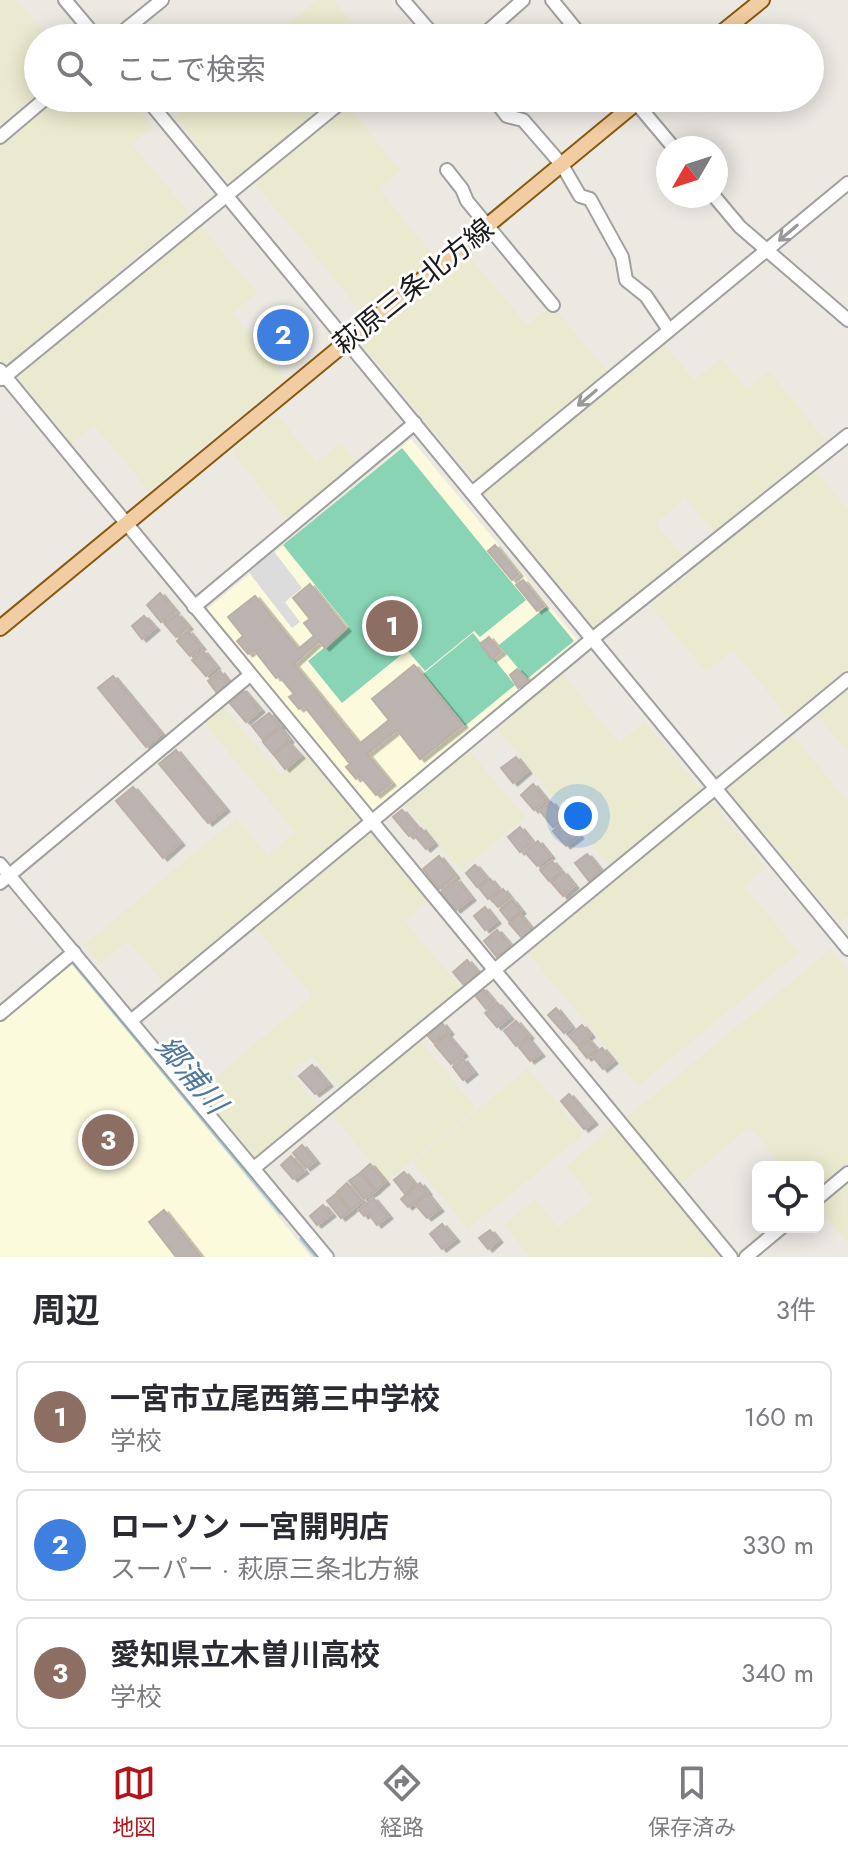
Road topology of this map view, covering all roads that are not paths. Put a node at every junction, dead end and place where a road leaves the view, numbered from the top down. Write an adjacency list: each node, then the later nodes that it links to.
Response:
1 (65, 0): 7 (street)
2 (162, 0): 8 (street)
3 (403, 0): 9 (street)
4 (523, 0): 10 (street)
5 (552, 0): 11 (street)
6 (762, 0): 12 (main road)
7 (85, 24)
8 (132, 24)
9 (420, 24)
10 (496, 24)
11 (572, 24)
12 (732, 24)
13 (29, 112): 20 (street)
14 (158, 112): 24 (street)
15 (329, 112): 24 (street)
16 (504, 112): 21 (street)
17 (623, 112): 21 (main road, 萩原三条北方線)
18 (646, 112): 19 (street)
19 (665, 136)
20 (0, 137)
21 (562, 165): 26 (main road, 萩原三条北方線); 30 (street)
22 (447, 170): 26 (street)
23 (848, 183): 27 (street, one-way to 27)
24 (226, 195): 31 (street); 32 (street)
25 (724, 208): 27 (street)
26 (487, 226): 28 (street); 31 (main road, 萩原三条北方線)
27 (767, 252): 29 (street); 30 (street)
28 (553, 305)
29 (848, 320)
30 (669, 330): 35 (street, one-way to 35)
31 (347, 341): 33 (street); 36 (main road, 萩原三条北方線)
32 (2, 376): 36 (street)
33 (415, 423): 35 (street); 37 (street)
34 (848, 435): 39 (street)
35 (472, 493): 39 (street)
36 (126, 522): 37 (street); 38 (main road, 萩原三条北方線)
37 (194, 607): 40 (street)
38 (0, 628)
39 (592, 639): 42 (street); 43 (street)
40 (250, 675): 43 (street); 45 (street)
41 (848, 679): 42 (street)
42 (715, 788): 46 (street); 48 (street)
43 (370, 821): 48 (street); 50 (street)
44 (0, 864): 45 (street)
45 (5, 879): 47 (street)
46 (848, 949)
47 (74, 952): 49 (street); 50 (street)
48 (495, 970): 51 (street); 56 (street)
49 (0, 1014)
50 (132, 1020): 51 (street)
51 (254, 1168): 55 (street)
52 (848, 1173): 53 (street)
53 (824, 1193)
54 (775, 1233): 57 (street)
55 (327, 1257)
56 (731, 1257)
57 (746, 1257)

